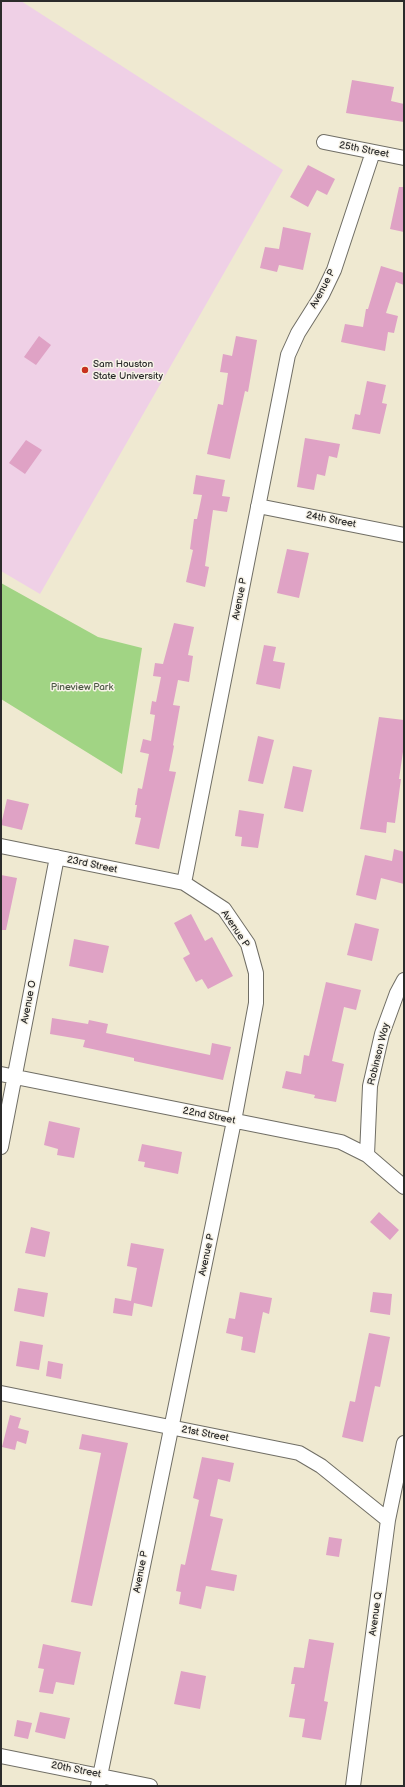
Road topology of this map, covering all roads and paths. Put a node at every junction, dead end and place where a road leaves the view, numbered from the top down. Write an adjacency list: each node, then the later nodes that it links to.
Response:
1 (324, 142): 2 (street, 25th Street)
2 (372, 152): 3 (street, 25th Street); 4 (street, Avenue P)
3 (404, 158)
4 (258, 506): 5 (street, 24th Street); 8 (street, Avenue P)
5 (404, 535)
6 (1, 846): 7 (street, 23rd Street)
7 (57, 857): 8 (street, 23rd Street); 11 (street, Avenue O)
8 (184, 883): 12 (street, Avenue P)
9 (404, 980): 14 (street, Robinson Way)
10 (1, 1074): 11 (street, 22nd Street)
11 (15, 1077): 12 (street, 22nd Street); 13 (street, Avenue O)
12 (234, 1120): 14 (street, 22nd Street); 17 (street, Avenue P)
13 (1, 1147)
14 (367, 1155): 15 (street, 22nd Street)
15 (404, 1187)
16 (1, 1392): 17 (street, 21st Street)
17 (171, 1428): 19 (street, 21st Street); 21 (street, Avenue P)
18 (404, 1443): 19 (street, Avenue Q)
19 (388, 1520): 23 (street, Avenue Q)
20 (1, 1756): 21 (street, 20th Street)
21 (99, 1781): 22 (street, 20th Street)
22 (150, 1786)
23 (353, 1786)

